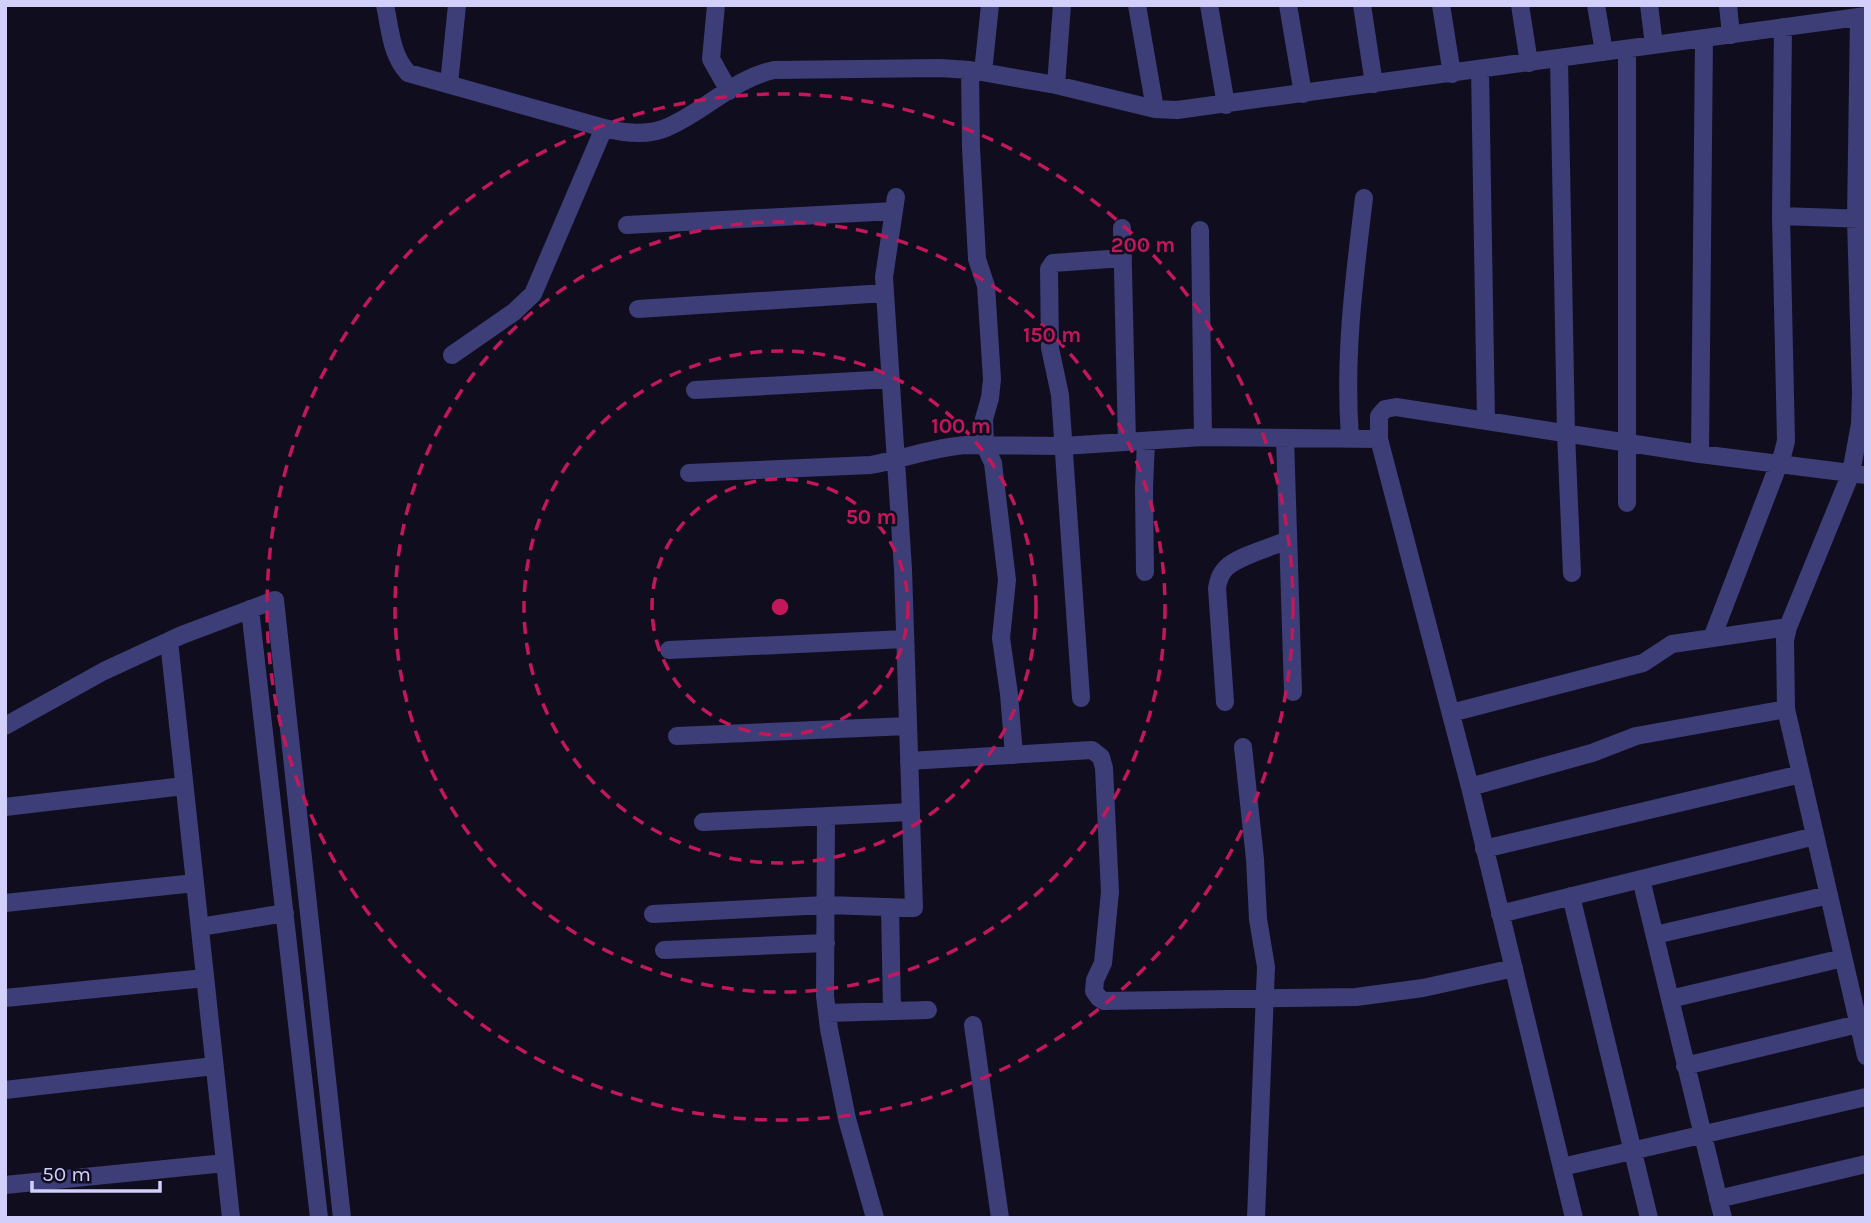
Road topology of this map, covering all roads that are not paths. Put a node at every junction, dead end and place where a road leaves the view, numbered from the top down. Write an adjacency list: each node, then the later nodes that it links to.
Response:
1 (385, 5): 28 (street)
2 (457, 5): 28 (street)
3 (716, 5): 31 (street)
4 (990, 5): 26 (street)
5 (1062, 5): 30 (street)
6 (1137, 5): 34 (street)
7 (1209, 5): 33 (street)
8 (1288, 5): 32 (street)
9 (1362, 5): 29 (street)
10 (1441, 5): 27 (street)
11 (1520, 5): 24 (street)
12 (1596, 5): 22 (street)
13 (1649, 5): 20 (street)
14 (1728, 5): 18 (street)
15 (1822, 14): 16 (street); 17 (street)
16 (1862, 17): 38 (street)
17 (1783, 27): 18 (street); 37 (street)
18 (1731, 35): 19 (street)
19 (1704, 38): 20 (street); 59 (street)
20 (1654, 46): 21 (street)
21 (1627, 49): 22 (street); 56 (street)
22 (1604, 52): 23 (street)
23 (1559, 59): 24 (street); 49 (street)
24 (1529, 63): 25 (street)
25 (1480, 69): 27 (street); 48 (street)
26 (977, 71): 30 (street); 31 (street); 57 (street)
27 (1452, 74): 29 (street)
28 (449, 84): 35 (street)
29 (1374, 84): 32 (street)
30 (1056, 85): 34 (street)
31 (729, 91): 35 (street)
32 (1303, 94): 33 (street)
33 (1226, 104): 34 (street)
34 (1155, 109)
35 (604, 128): 45 (street)
36 (1364, 198): 52 (street)
37 (1781, 216): 38 (street); 61 (street)
38 (1861, 219): 63 (street)
39 (627, 225): 43 (street)
40 (1122, 228): 42 (street)
41 (1200, 230): 50 (street)
42 (1123, 258): 55 (street); 58 (street)
43 (885, 293): 44 (street); 46 (street)
44 (638, 309)
45 (452, 355)
46 (891, 379): 47 (street); 60 (street)
47 (695, 390)
48 (1486, 421): 49 (street); 53 (street)
49 (1566, 433): 56 (street); 67 (street)
50 (1203, 438): 51 (street); 54 (street)
51 (1285, 438): 52 (street); 65 (street)
52 (1350, 438): 53 (street)
53 (1379, 439): 78 (street)
54 (1146, 441): 55 (street); 66 (street)
55 (1127, 442): 58 (street)
56 (1627, 443): 59 (street); 64 (street)
57 (985, 446): 58 (street); 60 (street); 83 (street)
58 (1063, 446): 75 (street)
59 (1700, 454): 61 (street)
60 (896, 461): 62 (street); 71 (street)
61 (1778, 464): 63 (street); 70 (street)
62 (689, 473)
63 (1859, 474): 69 (street)
64 (1627, 503)
65 (1288, 540): 74 (street); 76 (street)
66 (1145, 572)
67 (1572, 573)
68 (250, 609): 72 (street); 96 (street); 97 (street)
69 (1788, 627): 70 (street); 77 (street)
70 (1712, 638): 78 (street)
71 (905, 639): 73 (street); 80 (street)
72 (169, 641): 79 (street); 86 (street)
73 (669, 650)
74 (1293, 692)
75 (1082, 698)
76 (1225, 702)
77 (1786, 709): 85 (street); 87 (street)
78 (1451, 713): 87 (street)
79 (5, 726)
80 (908, 726): 81 (street); 84 (street)
81 (677, 736)
82 (1243, 747): 114 (street)
83 (1014, 755): 84 (street); 114 (street)
84 (909, 761): 89 (street)
85 (1801, 774): 92 (street); 93 (street)
86 (184, 786): 88 (street); 95 (street)
87 (1470, 787): 93 (street)
88 (5, 807)
89 (911, 812): 90 (street); 102 (street)
90 (826, 816): 91 (street); 101 (street)
91 (703, 822)
92 (1815, 836): 94 (street); 98 (street)
93 (1484, 849): 105 (street)
94 (1642, 879): 99 (street); 107 (street)
95 (195, 883): 100 (street); 106 (street)
96 (306, 886): 97 (street); 127 (street)
97 (282, 891): 103 (street)
98 (1829, 895): 107 (street); 110 (street)
99 (1571, 896): 105 (street); 129 (street)
100 (5, 903)
101 (826, 905): 102 (street); 104 (street); 108 (street)
102 (890, 907): 117 (street)
103 (285, 913): 106 (street); 128 (street)
104 (653, 914)
105 (1500, 914): 111 (street)
106 (200, 927): 112 (street)
107 (1655, 935): 115 (street)
108 (826, 943): 109 (street); 118 (street)
109 (664, 950)
110 (1843, 958): 115 (street); 119 (street)
111 (1514, 968): 114 (street); 132 (street)
112 (205, 978): 113 (street); 122 (street)
113 (5, 998)
114 (1263, 999): 140 (street)
115 (1670, 999): 123 (street)
116 (929, 1010): 117 (street)
117 (892, 1011): 118 (street)
118 (827, 1013): 138 (street)
119 (1858, 1024): 121 (street); 123 (street)
120 (974, 1026): 139 (street)
121 (1866, 1056)
122 (214, 1066): 124 (street); 130 (street)
123 (1685, 1066): 126 (street)
124 (5, 1090)
125 (1866, 1097): 126 (street)
126 (1702, 1135): 129 (street); 134 (street)
127 (334, 1136): 128 (street); 137 (street)
128 (310, 1140): 136 (street)
129 (1633, 1150): 132 (street); 142 (street)
130 (225, 1163): 133 (street); 135 (street)
131 (1866, 1164): 134 (street)
132 (1562, 1167): 141 (street)
133 (5, 1185)
134 (1718, 1199): 143 (street)
135 (231, 1218)
136 (319, 1218)
137 (342, 1218)
138 (875, 1218)
139 (1000, 1218)
140 (1256, 1218)
141 (1574, 1218)
142 (1649, 1218)
143 (1723, 1218)

